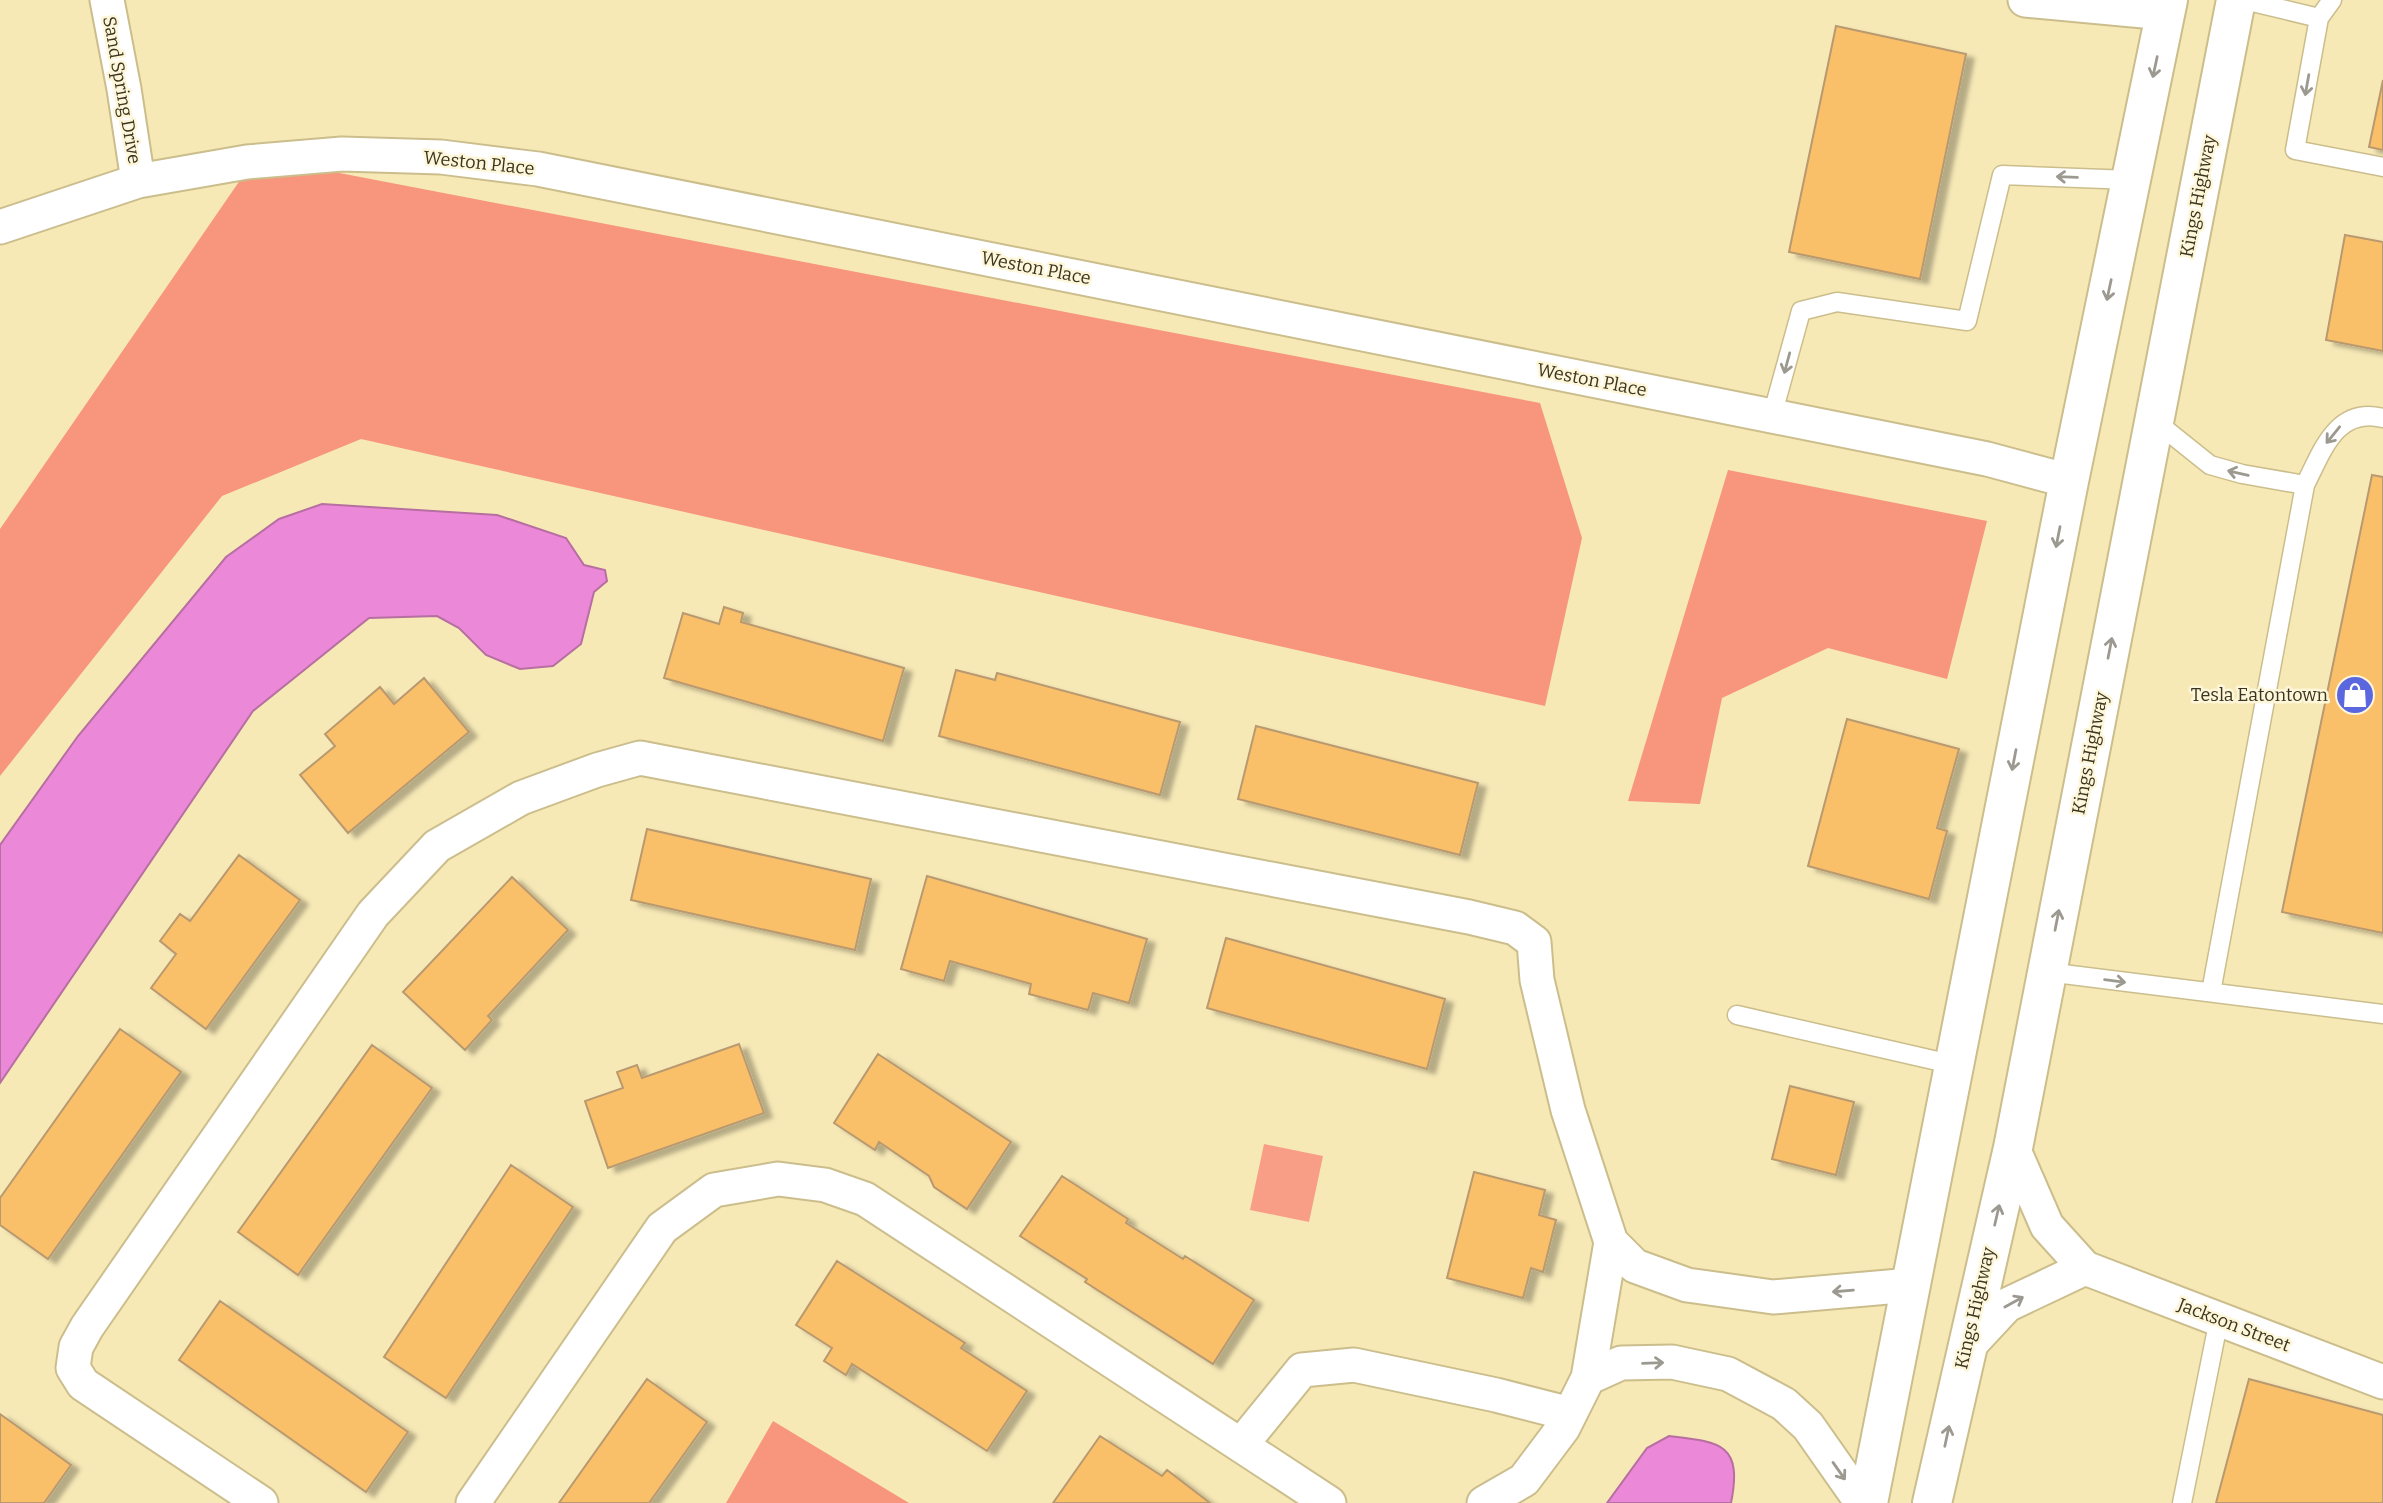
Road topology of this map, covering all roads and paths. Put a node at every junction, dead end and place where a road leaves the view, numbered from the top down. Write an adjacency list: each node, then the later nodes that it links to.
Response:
1 (107, 0): 10 (street, Sand Spring Drive)
2 (2025, 0): 6 (street)
3 (2236, 0): 14 (main road, Kings Highway)
4 (2244, 0): 7 (lane)
5 (2332, 0): 7 (lane)
6 (2167, 7): 9 (main road, one-way to 9)
7 (2319, 18): 8 (lane, one-way to 8)
8 (2383, 167)
9 (2131, 180): 12 (lane, one-way to 12); 15 (main road, one-way to 15)
10 (138, 181): 11 (street, Weston Place); 12 (street, Weston Place)
11 (0, 227)
12 (1772, 416): 15 (street, Weston Place)
13 (2383, 418): 16 (lane, one-way to 16)
14 (2155, 421): 16 (lane, one-way to 14); 17 (main road, Kings Highway, one-way to 14)
15 (2069, 481): 21 (main road, one-way to 21)
16 (2305, 485): 18 (lane)
17 (2047, 972): 18 (lane, one-way to 18); 22 (main road, Kings Highway)
18 (2211, 992): 19 (lane)
19 (2383, 1014)
20 (1737, 1016): 21 (lane)
21 (1955, 1065): 25 (main road)
22 (2013, 1147): 24 (street); 27 (main road, Kings Highway, one-way to 22)
23 (1611, 1242): 25 (street, one-way to 23); 28 (street); 32 (street)
24 (2085, 1268): 26 (street, Jackson Street); 27 (street, one-way to 24)
25 (1911, 1285): 37 (main road)
26 (2219, 1319): 29 (street, Jackson Street); 39 (lane)
27 (1966, 1349): 38 (main road, Kings Highway, one-way to 27)
28 (1588, 1378): 30 (street); 36 (street, one-way to 36)
29 (2383, 1382)
30 (1570, 1414): 31 (street); 35 (street)
31 (1241, 1446): 33 (street); 34 (street)
32 (261, 1503)
33 (473, 1503)
34 (1329, 1503)
35 (1484, 1503)
36 (1862, 1503)
37 (1868, 1503)
38 (1932, 1503)
39 (2182, 1503)

